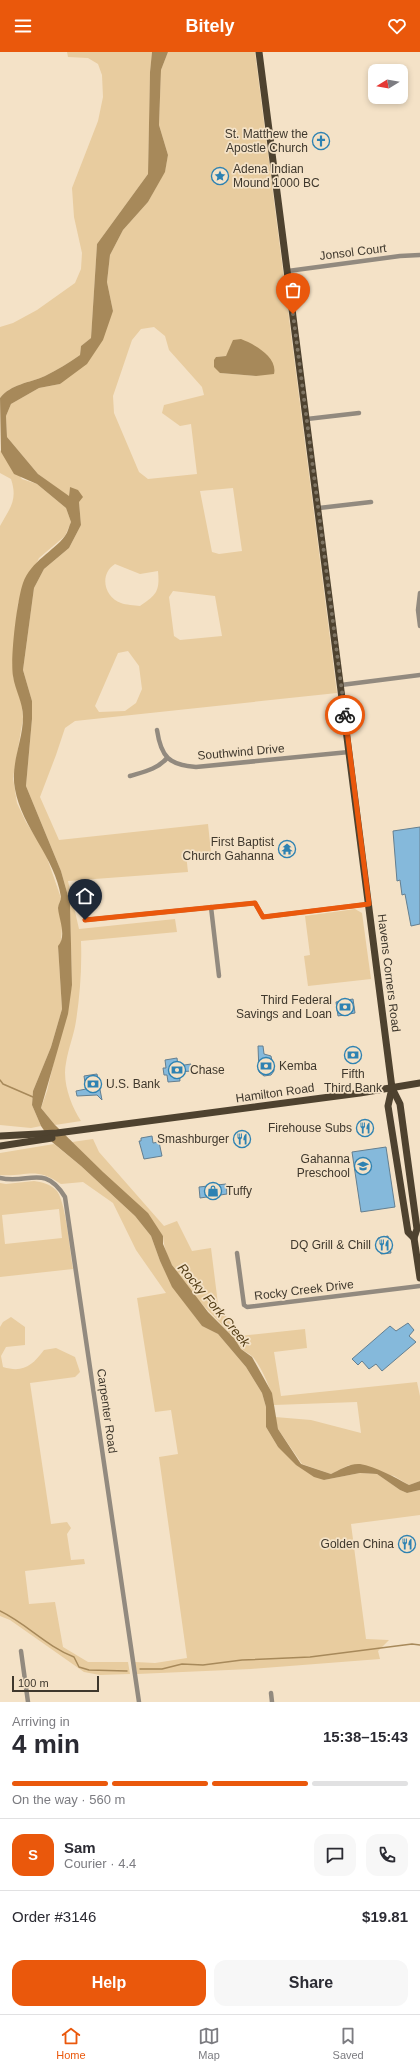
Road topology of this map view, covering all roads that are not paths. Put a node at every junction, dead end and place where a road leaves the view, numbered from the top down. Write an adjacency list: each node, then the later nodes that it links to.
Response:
1 (259, 52): 3 (main road, Havens Corners Road)
2 (420, 255): 3 (street, Jonsol Court)
3 (288, 271): 5 (main road, Havens Corners Road)
4 (359, 412): 5 (street)
5 (307, 419): 7 (main road, Havens Corners Road)
6 (371, 502): 7 (street)
7 (319, 508): 11 (main road, Havens Corners Road)
8 (420, 593): 9 (street)
9 (420, 626)
10 (420, 675): 11 (street)
11 (341, 685): 13 (main road, Havens Corners Road)
12 (157, 730): 14 (street)
13 (349, 752): 14 (street, Southwind Drive); 16 (main road, Havens Corners Road)
14 (167, 758): 15 (street)
15 (130, 776)
16 (369, 904): 17 (street); 21 (main road, Havens Corners Road)
17 (211, 907): 18 (street); 19 (street)
18 (85, 920)
19 (219, 976)
20 (420, 1083): 21 (main road, Hamilton Road)
21 (392, 1088): 23 (main road, Hamilton Road); 26 (main road); 26 (main road)
22 (0, 1136): 23 (main road, Hamilton Road)
23 (28, 1139): 24 (main road, Hamilton Road)
24 (0, 1146)
25 (0, 1178): 33 (street, Carpenter Road)
26 (417, 1238): 28 (main road)
27 (237, 1252): 29 (street, Rocky Creek Drive)
28 (420, 1278)
29 (420, 1286)
30 (21, 1651): 32 (street)
31 (271, 1693): 34 (street)
32 (28, 1702)
33 (139, 1702)
34 (272, 1702)

